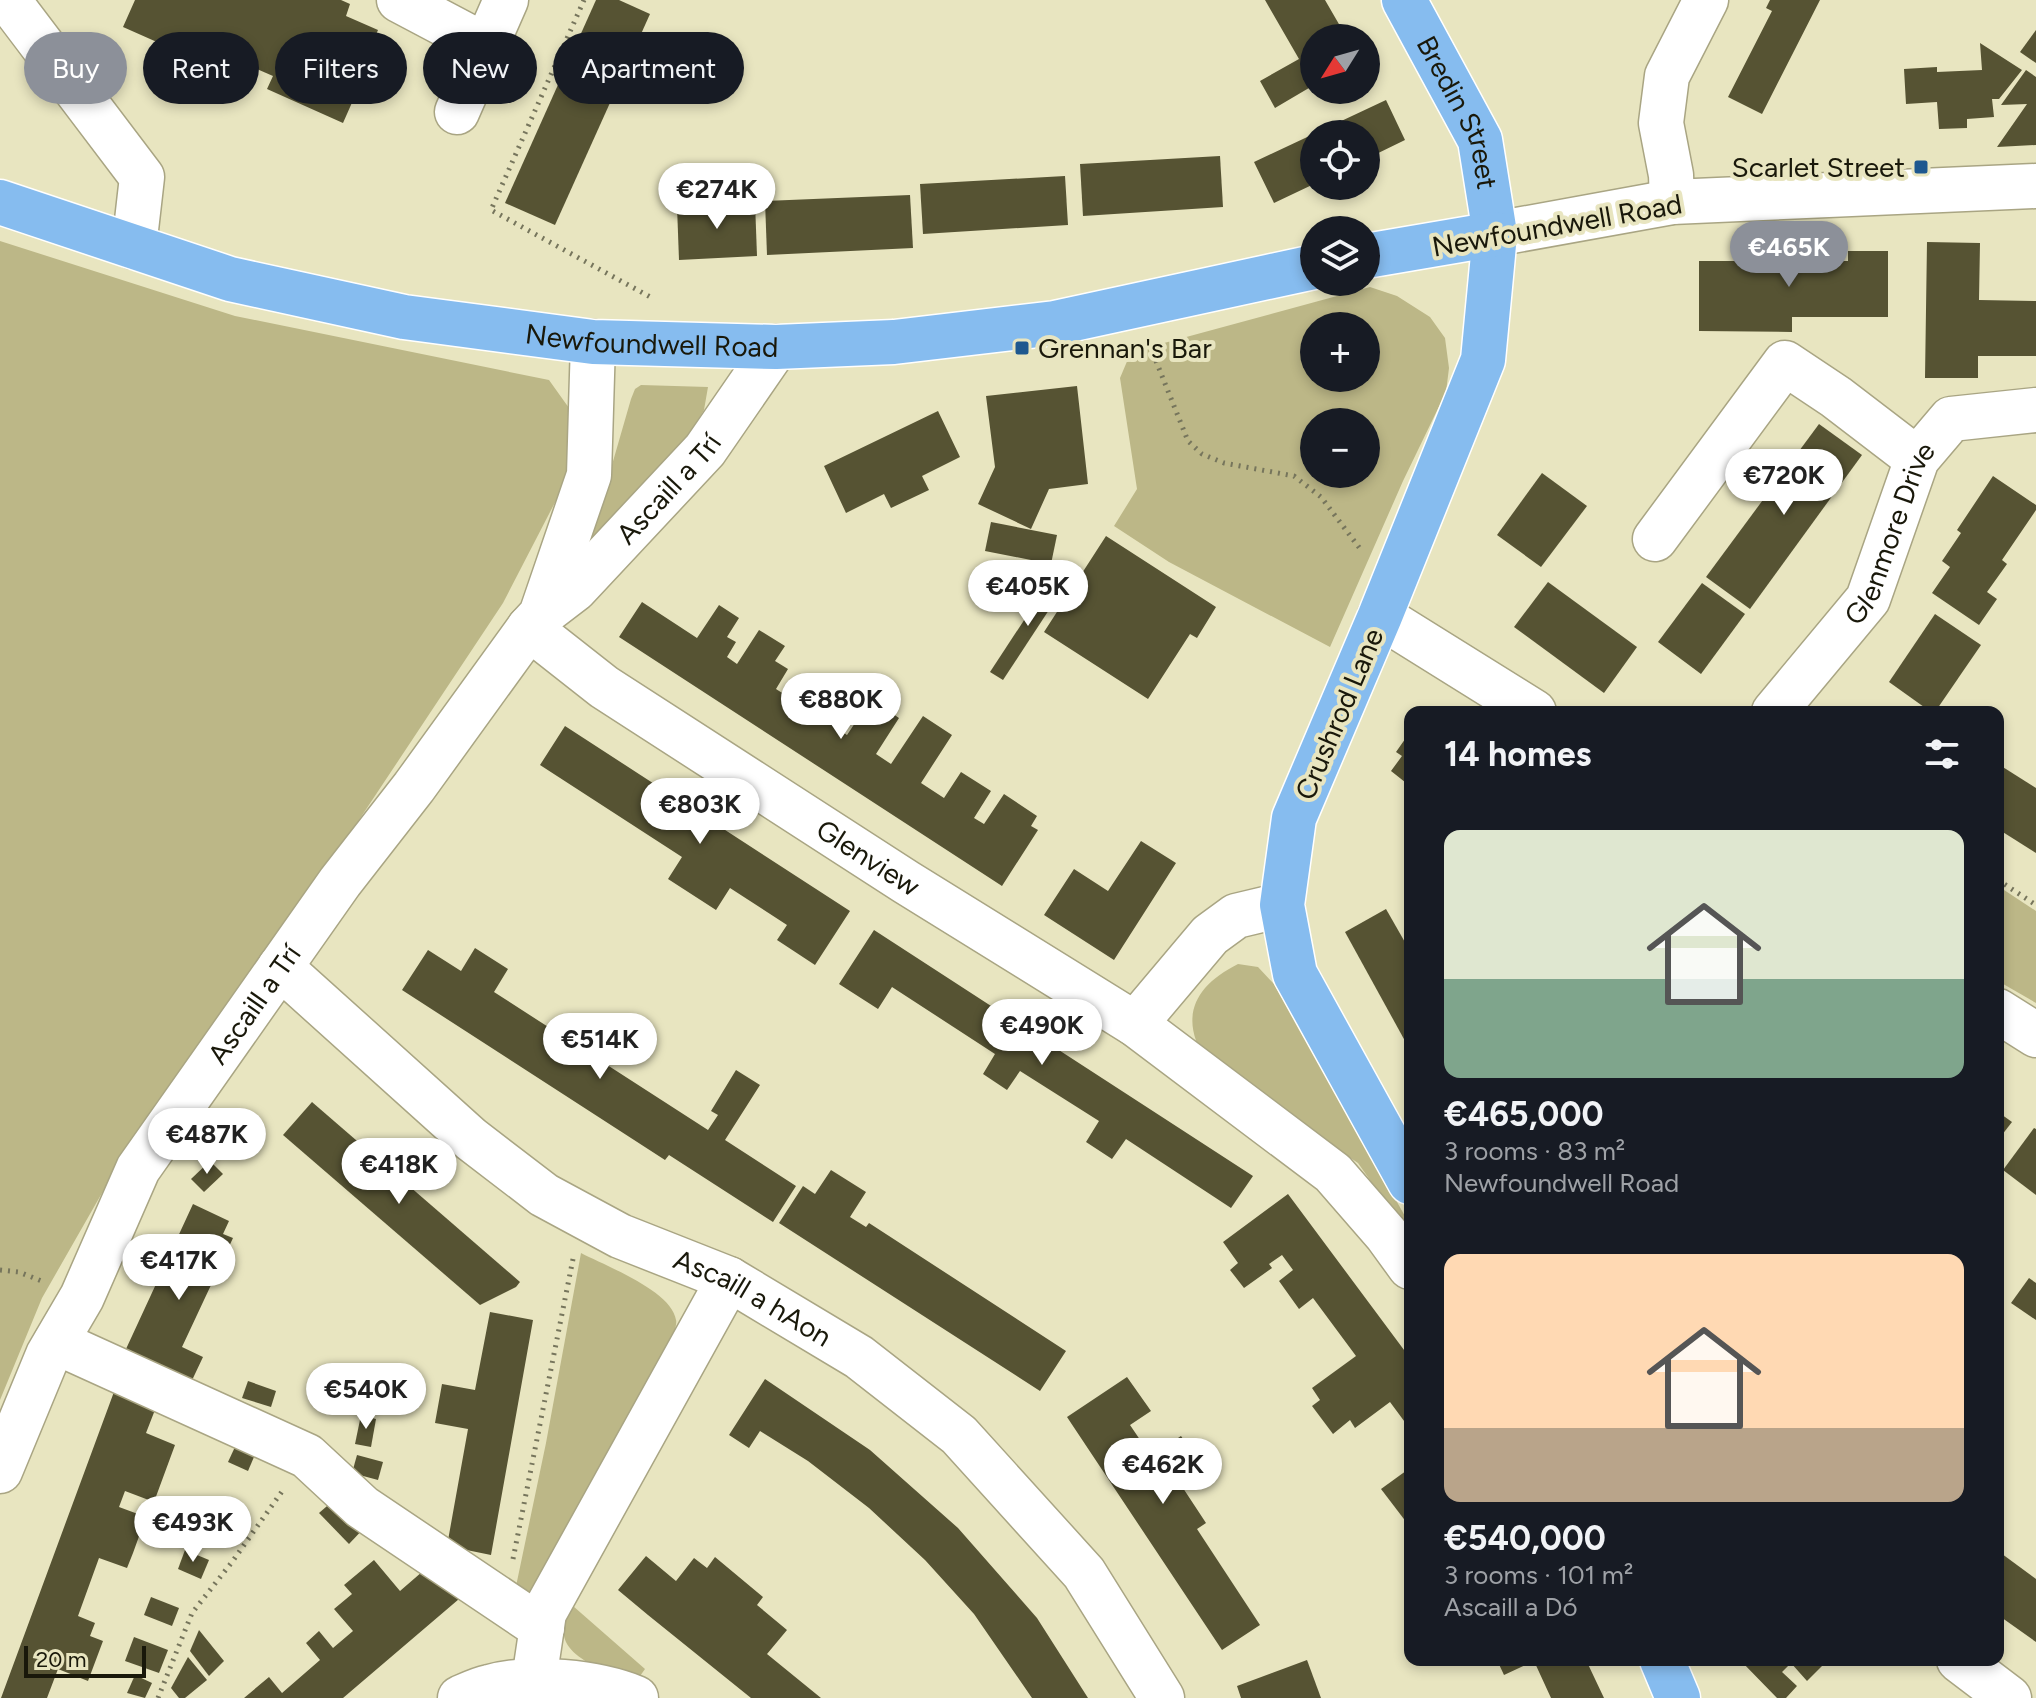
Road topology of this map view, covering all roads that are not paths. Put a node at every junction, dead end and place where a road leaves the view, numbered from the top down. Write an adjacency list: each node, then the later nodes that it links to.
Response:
1 (8, 0): 14 (street)
2 (399, 0): 6 (street)
3 (506, 0): 7 (street)
4 (1404, 0): 13 (main road, Bredin Street)
5 (1706, 0): 12 (street)
6 (460, 32)
7 (492, 32)
8 (461, 104): 9 (street)
9 (457, 112)
10 (2036, 186): 12 (street, Newfoundwell Road)
11 (0, 202): 14 (main road, Newfoundwell Road)
12 (1672, 202): 13 (street, Newfoundwell Road)
13 (1495, 234): 15 (main road, Newfoundwell Road); 22 (main road, Crushrod Lane)
14 (134, 247): 17 (main road, Newfoundwell Road)
15 (1380, 254)
16 (1300, 270): 18 (main road, Newfoundwell Road)
17 (593, 342): 18 (main road, Newfoundwell Road); 23 (street, Ascaill a Trí)
18 (776, 347): 23 (street, Ascaill a Trí)
19 (2036, 410): 20 (street, Glenmore Drive)
20 (1917, 459): 21 (street); 25 (street, Glenmore Drive)
21 (1655, 539)
22 (1385, 603): 24 (street); 26 (main road, Crushrod Lane)
23 (535, 621): 27 (street, Ascaill a Trí); 29 (street, Glenview)
24 (1526, 706)
25 (1779, 706)
26 (1282, 905): 29 (street); 31 (main road, Crushrod Lane)
27 (280, 967): 33 (street, Ascaill a hAon); 34 (street, Ascaill a Trí)
28 (2004, 1015): 30 (street)
29 (1135, 1024): 32 (street, Glenview)
30 (2036, 1035)
31 (1404, 1171)
32 (1404, 1259)
33 (729, 1279): 36 (street); 42 (street, Ascaill a hAon)
34 (56, 1342): 35 (street, Ascaill a Trí); 36 (street)
35 (0, 1471)
36 (542, 1628): 39 (street)
37 (1665, 1666): 43 (main road)
38 (1967, 1666): 44 (street)
39 (534, 1680): 40 (street); 41 (street)
40 (460, 1698)
41 (636, 1698)
42 (1162, 1698)
43 (1678, 1698)
44 (2009, 1698)

